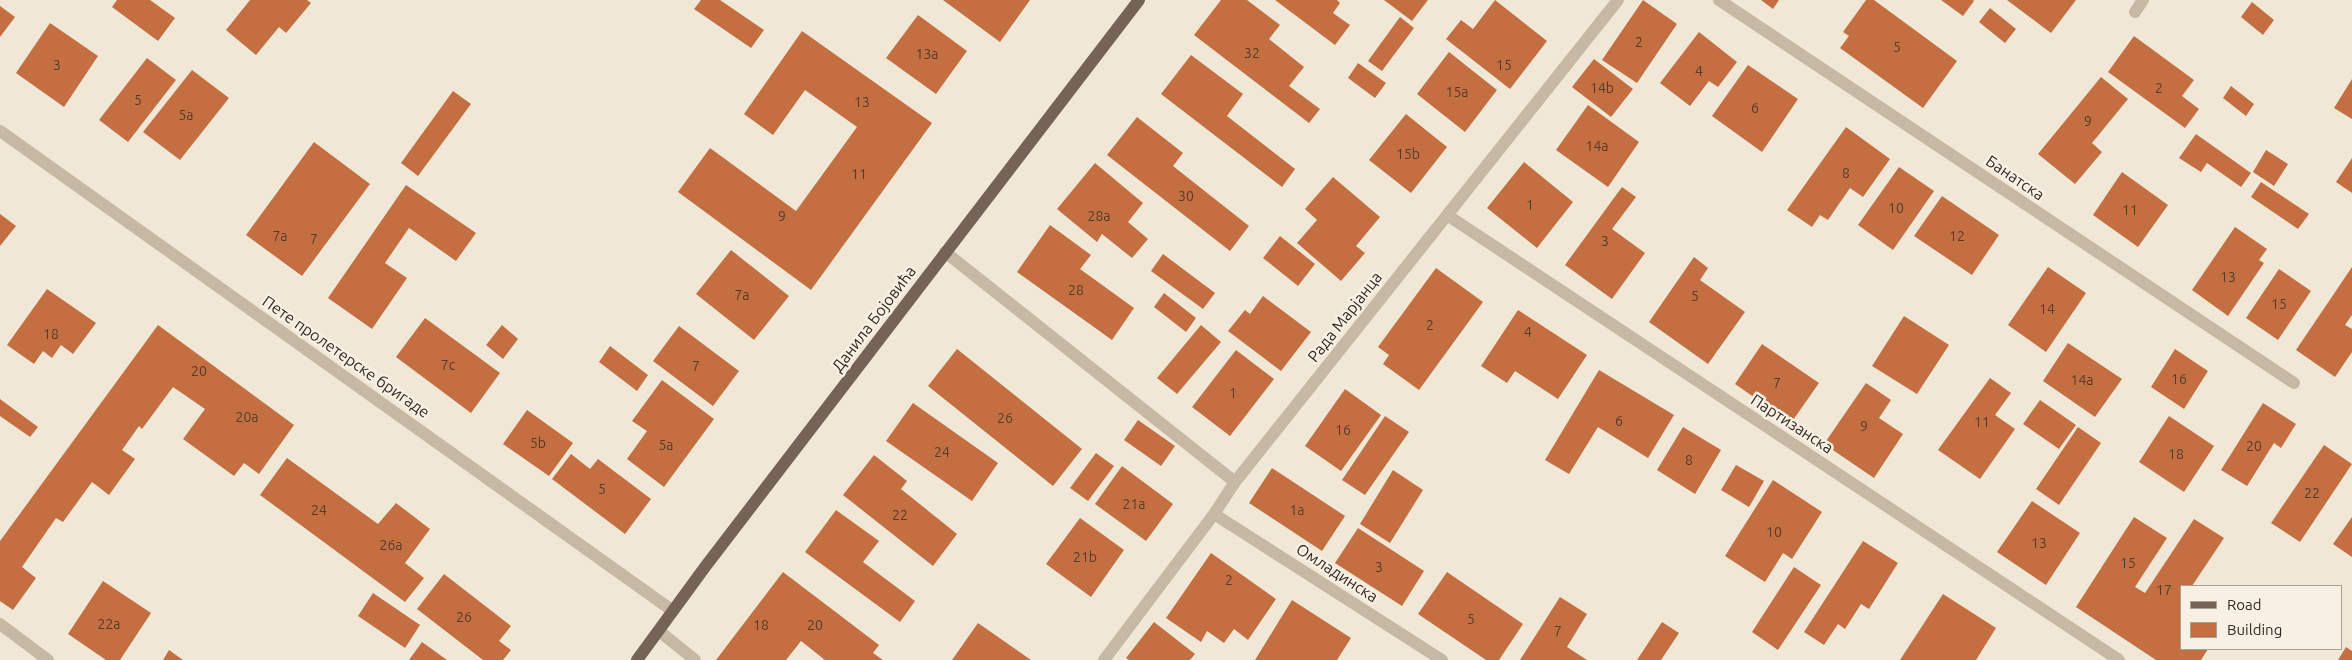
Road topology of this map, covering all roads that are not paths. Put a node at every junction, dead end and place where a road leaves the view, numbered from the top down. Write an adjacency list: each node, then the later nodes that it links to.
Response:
1 (1139, 0): 8 (main road, Данила Бојовића)
2 (1618, 0): 7 (street, Рада Марјанца)
3 (1719, 0): 9 (street, Банатска)
4 (2143, 0): 5 (street)
5 (2134, 12)
6 (0, 131): 12 (street, Пете пролетерске бригаде)
7 (1447, 215): 10 (street, Рада Марјанца); 20 (street, Партизанска)
8 (945, 252): 10 (street); 12 (main road, Данила Бојовића)
9 (2294, 383)
10 (1235, 482): 11 (street, Рада Марјанца)
11 (1214, 514): 18 (street, Рада Марјанца); 19 (street, Омладинска)
12 (673, 611): 14 (main road, Данила Бојовића)
13 (0, 624): 15 (street)
14 (659, 631): 16 (main road, Данила Бојовића); 17 (street)
15 (48, 660)
16 (637, 660)
17 (695, 660)
18 (1104, 660)
19 (1442, 660)
20 (2120, 660)

